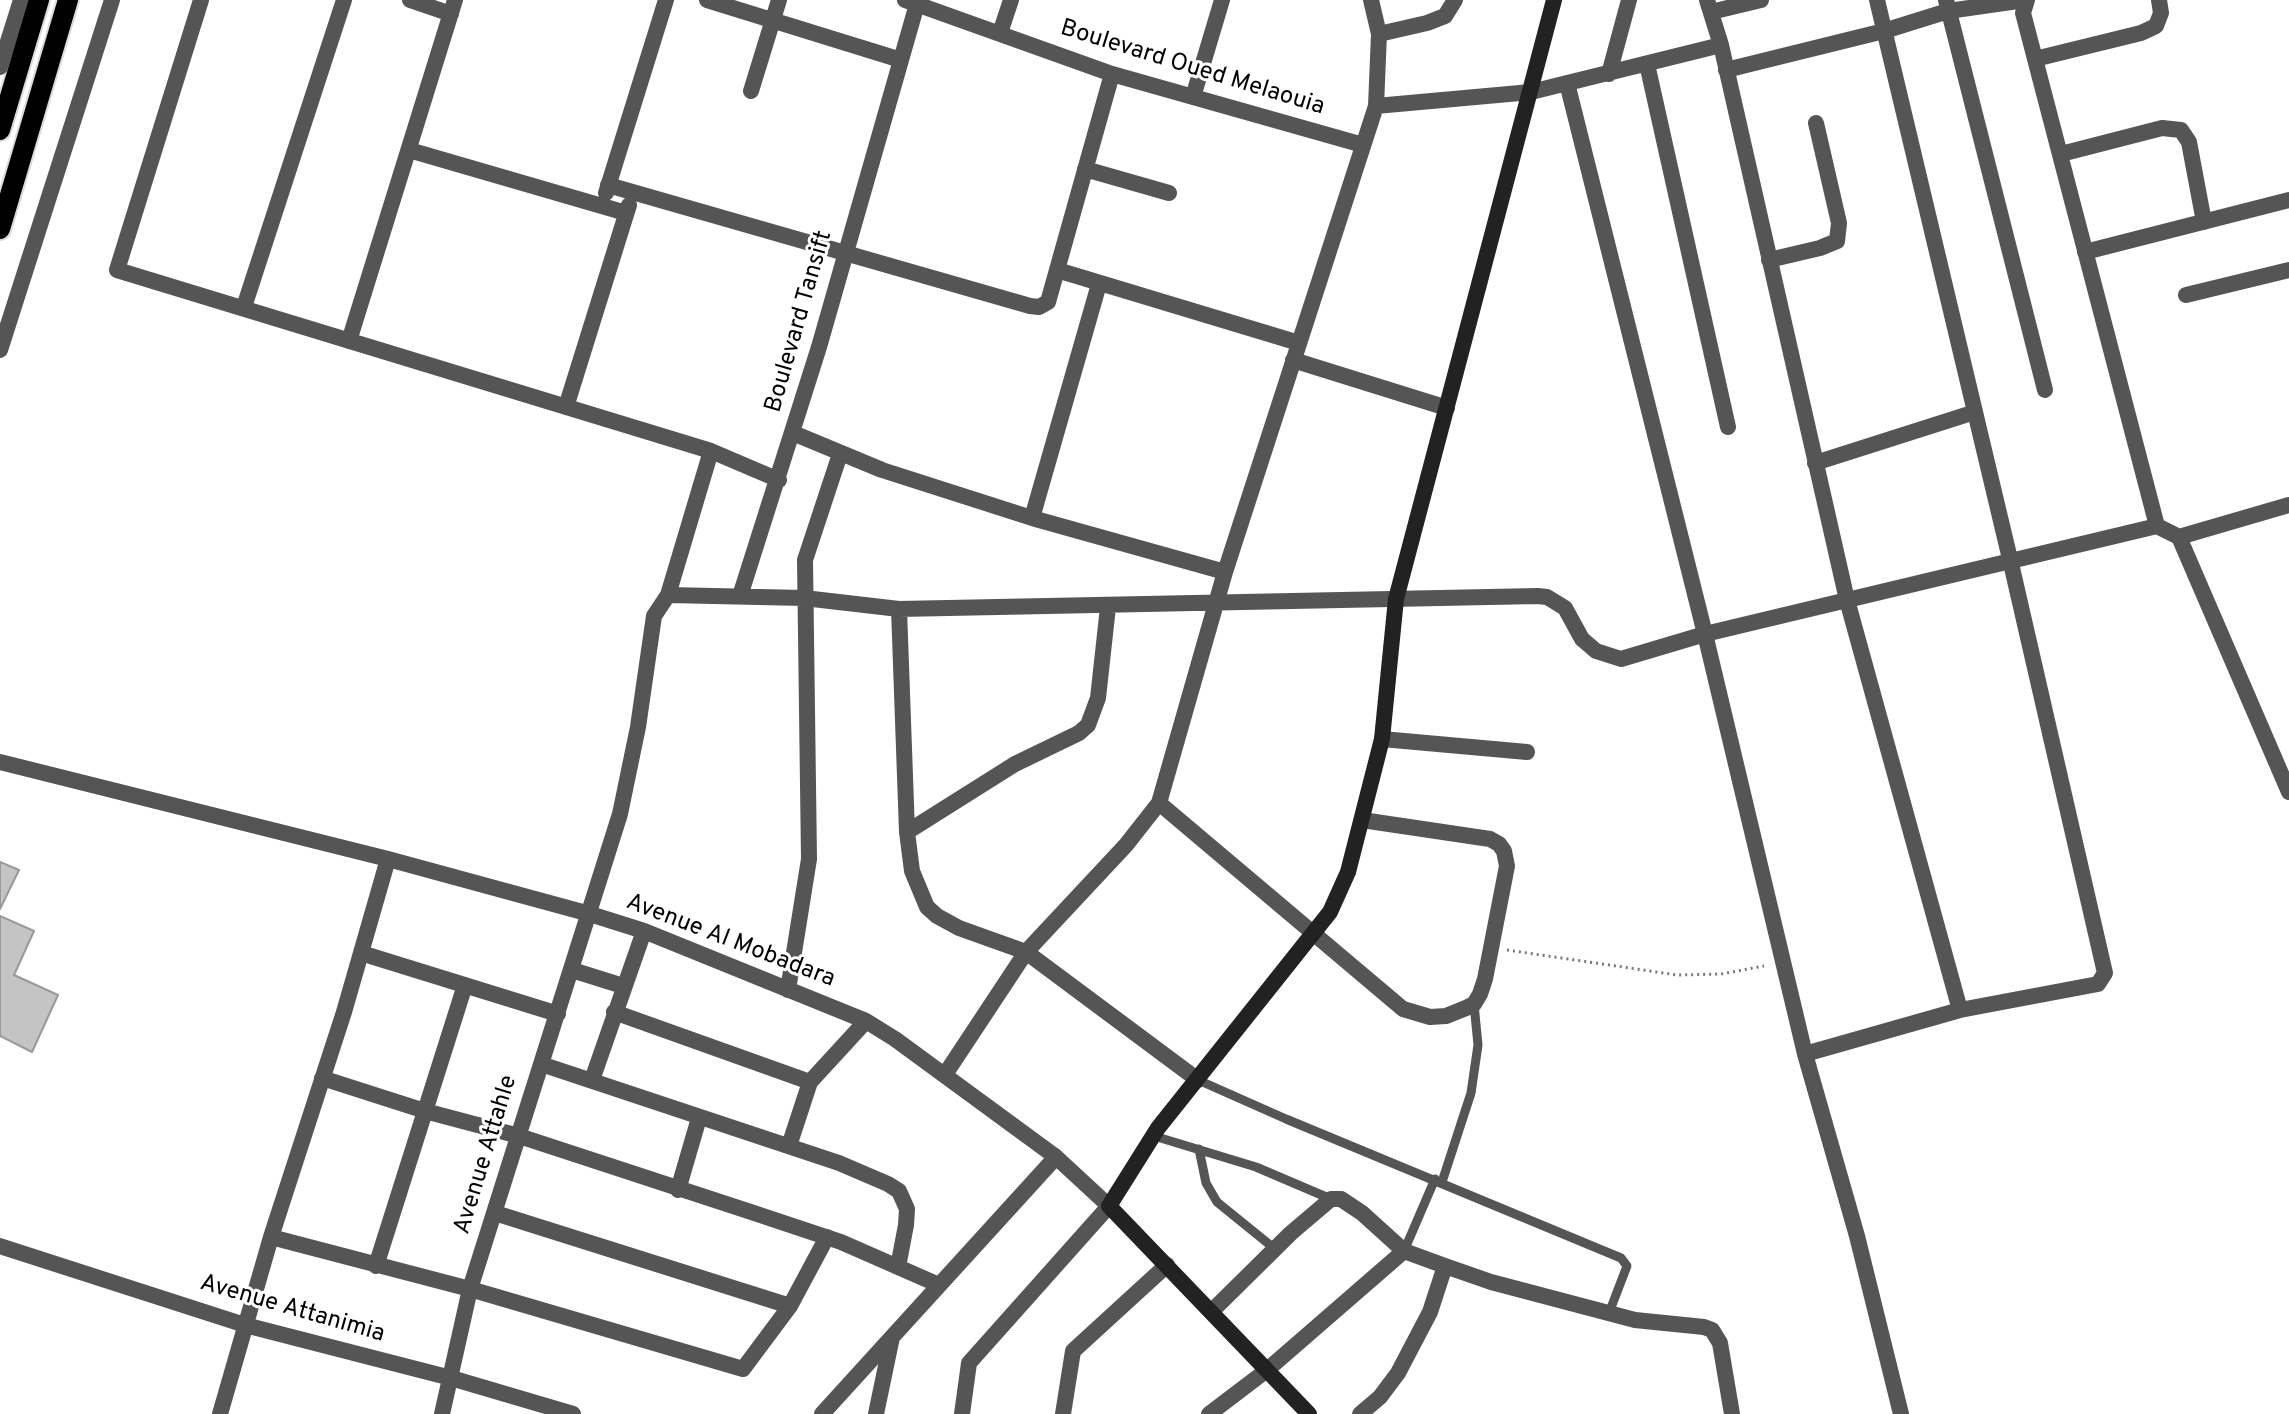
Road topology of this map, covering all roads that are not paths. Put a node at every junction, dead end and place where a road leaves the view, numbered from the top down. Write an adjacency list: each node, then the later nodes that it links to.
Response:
1 (21, 0): 33 (street)
2 (39, 0): 43 (main road)
3 (68, 0): 55 (main road)
4 (112, 0): 65 (street)
5 (201, 0): 63 (street)
6 (344, 0): 63 (street)
7 (410, 0): 24 (street)
8 (666, 0): 48 (street)
9 (707, 0): 25 (street)
10 (779, 0): 25 (street)
11 (1011, 0): 27 (street)
12 (1222, 0): 40 (street)
13 (1371, 0): 28 (street)
14 (1455, 0): 28 (street)
15 (1554, 0): 39 (street)
16 (1629, 0): 36 (street)
17 (1761, 0): 22 (street)
18 (1877, 0): 26 (street)
19 (2026, 0): 23 (street); 30 (street)
20 (2159, 0): 30 (street)
21 (911, 2): 27 (street, Boulevard Oued Melaouia); 31 (street, Boulevard Tansift)
22 (1709, 6): 29 (street)
23 (1947, 6): 26 (street); 67 (street)
24 (453, 7): 45 (street)
25 (772, 21): 31 (street); 38 (street)
26 (1884, 31): 34 (street); 70 (street)
27 (1000, 33): 35 (street, Boulevard Oued Melaouia)
28 (1379, 34): 41 (street)
29 (1721, 45): 32 (street); 34 (street)
30 (2035, 59): 46 (street)
31 (901, 60): 56 (street, Boulevard Tansift)
32 (1647, 64): 36 (street); 71 (street)
33 (0, 67)
34 (1726, 70): 58 (street)
35 (1112, 74): 40 (street, Boulevard Oued Melaouia); 47 (street)
36 (1609, 74): 37 (street)
37 (1567, 83): 39 (street); 91 (street)
38 (751, 91)
39 (1531, 92): 41 (street); 69 (street)
40 (1193, 97): 44 (street, Boulevard Oued Melaouia)
41 (1376, 106): 44 (street)
42 (1816, 123): 58 (street)
43 (0, 130)
44 (1363, 145): 66 (street)
45 (409, 150): 52 (street); 64 (street)
46 (2061, 154): 54 (street); 57 (street)
47 (1085, 169): 50 (street); 59 (street)
48 (608, 185): 49 (street); 52 (street)
49 (633, 192): 53 (street); 56 (street)
50 (1169, 193)
51 (2289, 200): 54 (street)
52 (602, 206): 53 (street)
53 (626, 213): 68 (street)
54 (2204, 222): 57 (street)
55 (0, 229)
56 (845, 252): 59 (street); 72 (street, Boulevard Tansift)
57 (2085, 252): 79 (street)
58 (1769, 260): 75 (street)
59 (1057, 270): 61 (street)
60 (2289, 270): 62 (street)
61 (1099, 284): 66 (street); 78 (street)
62 (2186, 295)
63 (244, 307): 64 (street)
64 (349, 341): 68 (street)
65 (0, 350)
66 (1296, 352): 69 (street); 82 (street)
67 (2045, 390)
68 (566, 407): 73 (street)
69 (1447, 408): 86 (street)
70 (1975, 412): 75 (street); 81 (street)
71 (1728, 427)
72 (793, 433): 74 (street); 76 (street, Boulevard Tansift)
73 (711, 451): 76 (street); 83 (street, Avenue Attahle)
74 (840, 454): 78 (street); 85 (street)
75 (1815, 463): 87 (street)
76 (779, 480): 84 (street, Boulevard Tansift)
77 (2289, 505): 80 (street)
78 (1032, 518): 82 (street)
79 (2157, 526): 80 (street); 81 (street)
80 (2179, 537): 94 (street)
81 (2010, 559): 87 (street); 111 (street)
82 (1225, 572): 88 (street)
83 (668, 595): 84 (street); 101 (street, Avenue Attahle)
84 (740, 596): 85 (street)
85 (804, 598): 90 (street); 109 (street)
86 (1396, 599): 88 (street); 91 (street); 92 (street)
87 (1847, 600): 91 (street); 111 (street)
88 (1216, 605): 89 (street); 97 (street)
89 (1108, 607): 90 (street); 99 (street)
90 (899, 609): 99 (street)
91 (1705, 634): 115 (street)
92 (1382, 739): 93 (street); 98 (street)
93 (1527, 752)
94 (2282, 757): 96 (street)
95 (0, 762): 100 (street, Avenue Al Mobadara)
96 (2289, 792)
97 (1159, 803): 103 (street); 104 (street)
98 (1362, 820): 103 (street); 110 (street)
99 (907, 832): 104 (street)
100 (388, 859): 101 (street, Avenue Al Mobadara); 105 (street)
101 (590, 914): 102 (street, Avenue Al Mobadara); 106 (street, Avenue Attahle)
102 (644, 931): 108 (street); 109 (street, Avenue Al Mobadara)
103 (1315, 934): 110 (street); 120 (street)
104 (1026, 952): 117 (street); 120 (street)
105 (361, 953): 107 (street); 118 (street)
106 (572, 970): 108 (street); 113 (street, Avenue Attahle)
107 (465, 985): 113 (street); 122 (street)
108 (623, 986): 112 (street)
109 (788, 990): 114 (street, Avenue Al Mobadara)
110 (1474, 1004): 129 (lane)
111 (1960, 1010): 115 (street)
112 (614, 1012): 119 (street); 121 (street)
113 (558, 1014): 116 (street, Avenue Attahle)
114 (866, 1021): 117 (street, Avenue Al Mobadara); 121 (street)
115 (1805, 1054): 163 (street)
116 (541, 1064): 119 (street); 124 (street, Avenue Attahle)
117 (946, 1073): 128 (street, Avenue Al Mobadara)
118 (322, 1078): 122 (street); 134 (street)
119 (592, 1080): 123 (street)
120 (1198, 1080): 125 (street); 129 (lane)
121 (810, 1082): 126 (street)
122 (425, 1111): 124 (street); 140 (street)
123 (699, 1118): 126 (street); 130 (street)
124 (519, 1136): 130 (street); 133 (street, Avenue Attahle)
125 (1154, 1136): 127 (lane); 132 (street)
126 (789, 1146): 142 (street)
127 (1199, 1149): 131 (lane); 137 (lane)
128 (1056, 1157): 132 (street, Avenue Al Mobadara); 143 (street)
129 (1438, 1181): 138 (lane); 147 (lane)
130 (678, 1190): 135 (street)
131 (1331, 1199): 137 (street); 138 (street)
132 (1109, 1206): 139 (street, Avenue Al Mobadara); 157 (street)
133 (495, 1213): 144 (street, Avenue Attahle); 145 (street)
134 (271, 1237): 140 (street); 148 (street)
135 (827, 1237): 142 (street); 145 (street)
136 (0, 1246): 148 (street, Avenue Attanimia)
137 (1275, 1249): 146 (street)
138 (1404, 1251): 141 (street); 150 (street)
139 (1167, 1265): 146 (street, Avenue Al Mobadara); 158 (street)
140 (376, 1266): 144 (street)
141 (1445, 1266): 147 (street); 161 (street)
142 (898, 1267): 143 (street)
143 (939, 1285): 149 (street)
144 (470, 1289): 145 (street); 151 (street, Avenue Attahle)
145 (790, 1306)
146 (1212, 1311): 150 (street, Avenue Al Mobadara)
147 (1609, 1313): 162 (street)
148 (245, 1325): 151 (street, Avenue Attanimia); 152 (street)
149 (893, 1335): 155 (street); 156 (street)
150 (1267, 1370): 159 (street); 160 (street, Avenue Al Mobadara)
151 (451, 1378): 153 (street, Avenue Attahle); 154 (street, Avenue Attanimia)
152 (220, 1414)
153 (442, 1414)
154 (573, 1414)
155 (822, 1414)
156 (876, 1414)
157 (962, 1414)
158 (1063, 1414)
159 (1209, 1414)
160 (1309, 1414)
161 (1360, 1414)
162 (1732, 1414)
163 (1901, 1414)

